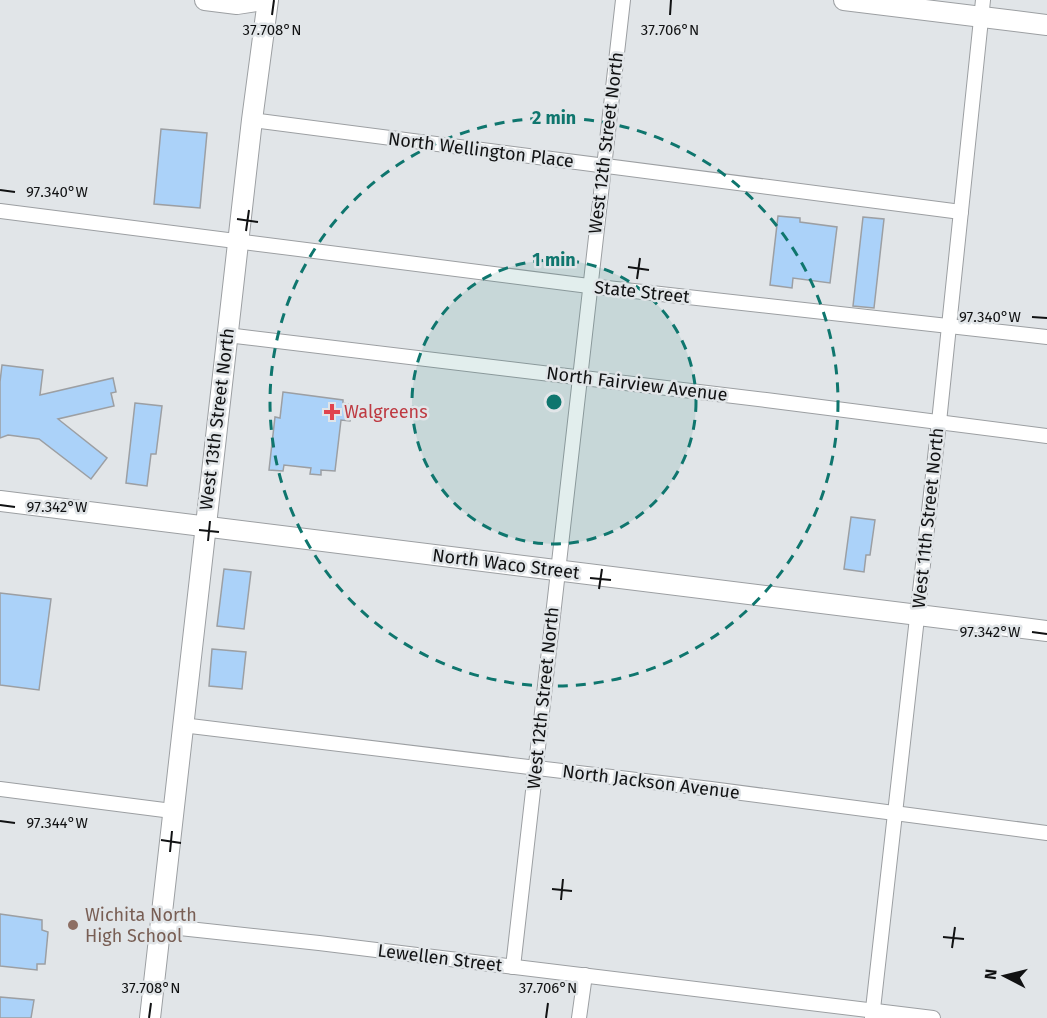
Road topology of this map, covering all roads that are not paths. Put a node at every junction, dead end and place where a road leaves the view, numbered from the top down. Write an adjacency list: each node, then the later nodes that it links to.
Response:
1 (205, 0): 2 (street)
2 (262, 0)
3 (268, 0): 8 (street, West 13th Street North)
4 (623, 0): 9 (street, West 12th Street North)
5 (844, 0): 6 (street)
6 (982, 9): 7 (street); 11 (street, West 11th Street North)
7 (1047, 25)
8 (252, 120): 9 (street, North Wellington Place); 12 (street, West 13th Street North)
9 (603, 166): 11 (street, North Wellington Place); 13 (street, West 12th Street North)
10 (0, 211): 12 (street)
11 (961, 212): 14 (street, West 11th Street North)
12 (238, 240): 13 (street, State Street); 15 (street, West 13th Street North)
13 (589, 286): 14 (street, State Street); 17 (street, West 12th Street North)
14 (949, 326): 16 (street, State Street); 18 (street, West 11th Street North)
15 (227, 335): 17 (street, North Fairview Avenue); 21 (street, West 13th Street North)
16 (1047, 337)
17 (579, 377): 18 (street, North Fairview Avenue); 22 (street, West 12th Street North)
18 (939, 422): 19 (street, North Fairview Avenue); 23 (street, West 11th Street North)
19 (1047, 436)
20 (0, 501): 21 (street, North Waco Street)
21 (205, 527): 22 (street, North Waco Street); 25 (street, West 13th Street North)
22 (557, 571): 23 (street, North Waco Street); 26 (street, West 12th Street North)
23 (917, 616): 24 (street, North Waco Street); 29 (street, West 11th Street North)
24 (1047, 631)
25 (182, 725): 26 (street, North Jackson Avenue); 28 (street, West 13th Street North)
26 (535, 768): 29 (street, North Jackson Avenue); 32 (street, West 12th Street North)
27 (0, 789): 28 (street)
28 (172, 811): 31 (street, West 13th Street North)
29 (895, 813): 30 (street, North Jackson Avenue); 34 (street, West 11th Street North)
30 (1047, 833)
31 (161, 926): 32 (street, Lewellen Street); 35 (street, West 13th Street North)
32 (513, 967): 33 (street, Lewellen Street)
33 (585, 975): 34 (street, Lewellen Street); 36 (street)
34 (872, 1014): 37 (street, Lewellen Street)
35 (150, 1018)
36 (579, 1018)
37 (933, 1018)

